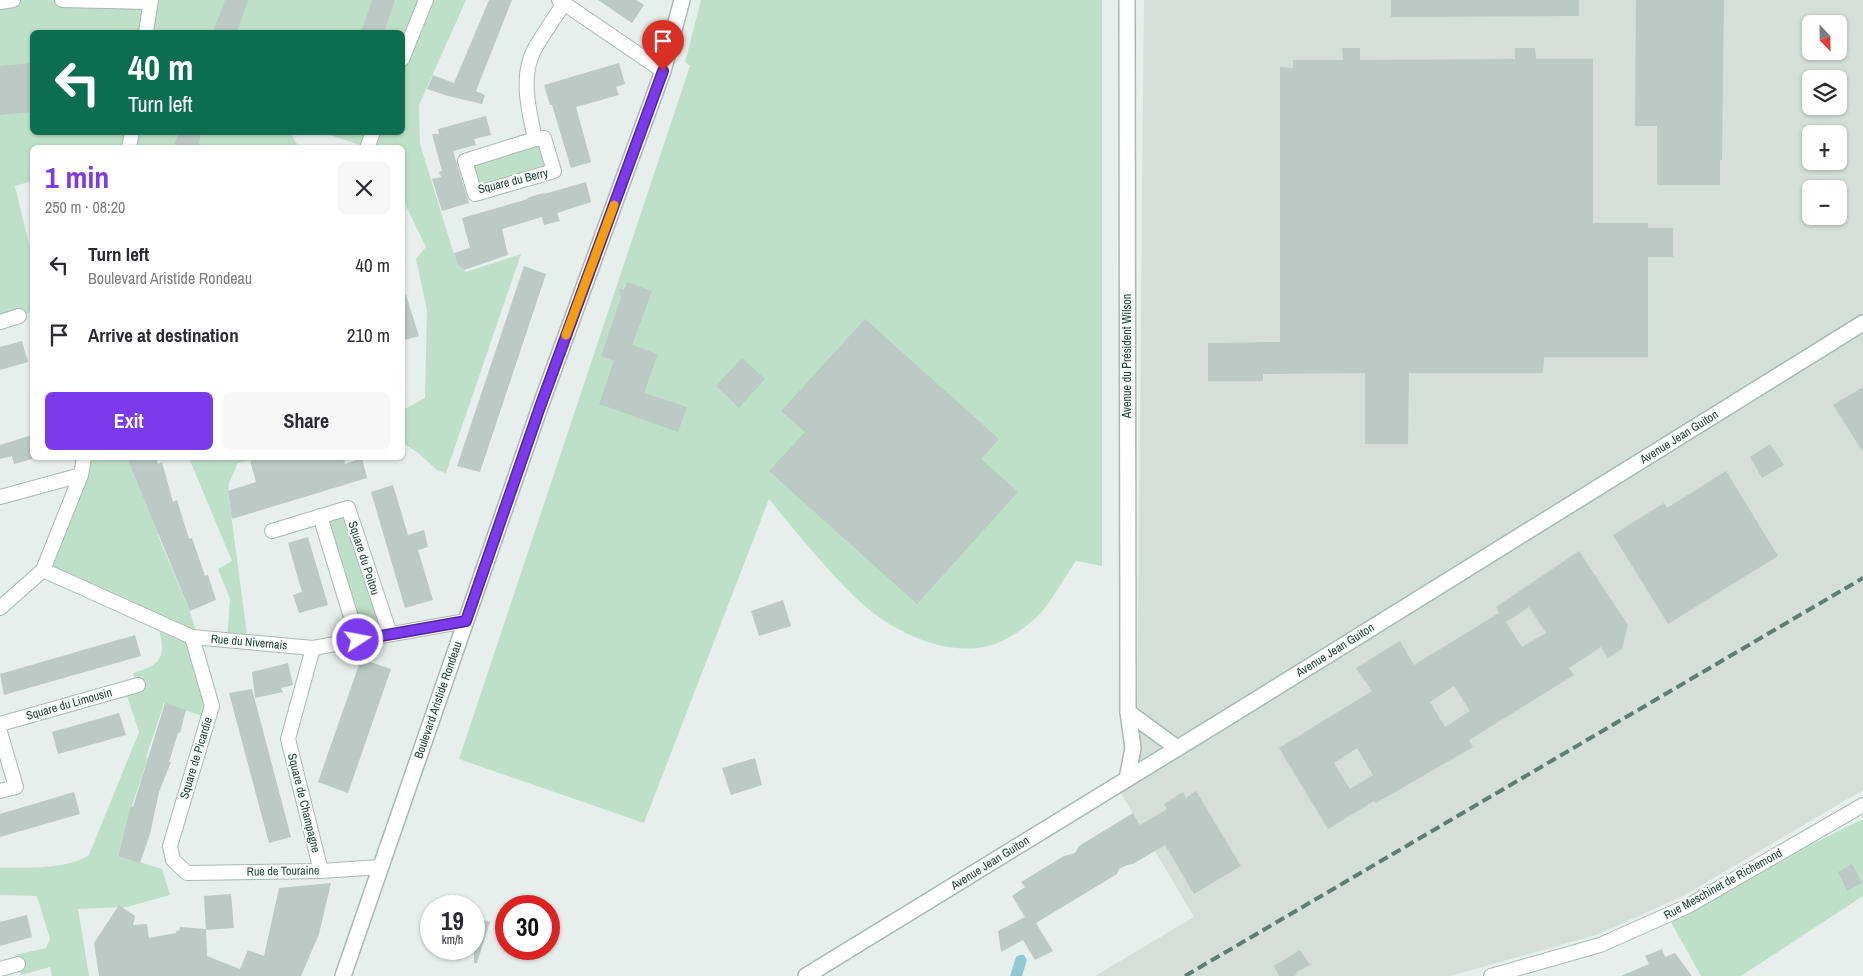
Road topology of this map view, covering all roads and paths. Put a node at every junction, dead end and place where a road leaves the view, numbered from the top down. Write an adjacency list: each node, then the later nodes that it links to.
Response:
1 (13, 0): 8 (street)
2 (62, 0): 6 (street)
3 (426, 0): 10 (street)
4 (682, 0): 11 (street, Boulevard Aristide Rondeau)
5 (1127, 0): 29 (street, Avenue du Président Wilson)
6 (151, 1): 9 (street)
7 (562, 1): 11 (street); 12 (street)
8 (0, 2)
9 (146, 30)
10 (405, 52)
11 (663, 71): 23 (street, Boulevard Aristide Rondeau)
12 (535, 139): 12 (street, Square du Berry)
13 (19, 316): 14 (street)
14 (0, 322)
15 (1863, 323): 32 (street, Avenue Jean Guiton)
16 (84, 460): 17 (street)
17 (81, 475): 18 (street); 21 (street)
18 (0, 497)
19 (320, 516): 20 (street, Square du Poitou); 24 (street, Square du Poitou); 26 (street)
20 (272, 531)
21 (43, 570): 22 (street); 25 (street, Rue du Nivernais)
22 (0, 608)
23 (466, 621): 24 (street, Rue du Nivernais); 36 (street, Boulevard Aristide Rondeau)
24 (390, 634): 26 (street, Rue du Nivernais)
25 (192, 637): 27 (street, Rue du Nivernais); 38 (street, Square de Picardie)
26 (358, 640): 27 (street, Rue du Nivernais)
27 (313, 648): 37 (street, Square de Champagne)
28 (138, 685): 30 (street, Square du Limousin)
29 (1128, 712): 32 (street); 33 (street, Avenue du Président Wilson)
30 (0, 724)
31 (0, 732): 34 (street)
32 (1177, 748): 33 (street, Avenue Jean Guiton)
33 (1127, 779): 42 (street, Avenue Jean Guiton)
34 (0, 791)
35 (1863, 805): 43 (street, Rue Meschinet de Richemond)
36 (380, 867): 37 (street, Rue de Touraine); 41 (street, Boulevard Aristide Rondeau)
37 (321, 871): 38 (street, Rue de Touraine)
38 (187, 873)
39 (18, 964): 40 (street)
40 (0, 970)
41 (343, 976)
42 (806, 976)
43 (1491, 976)

